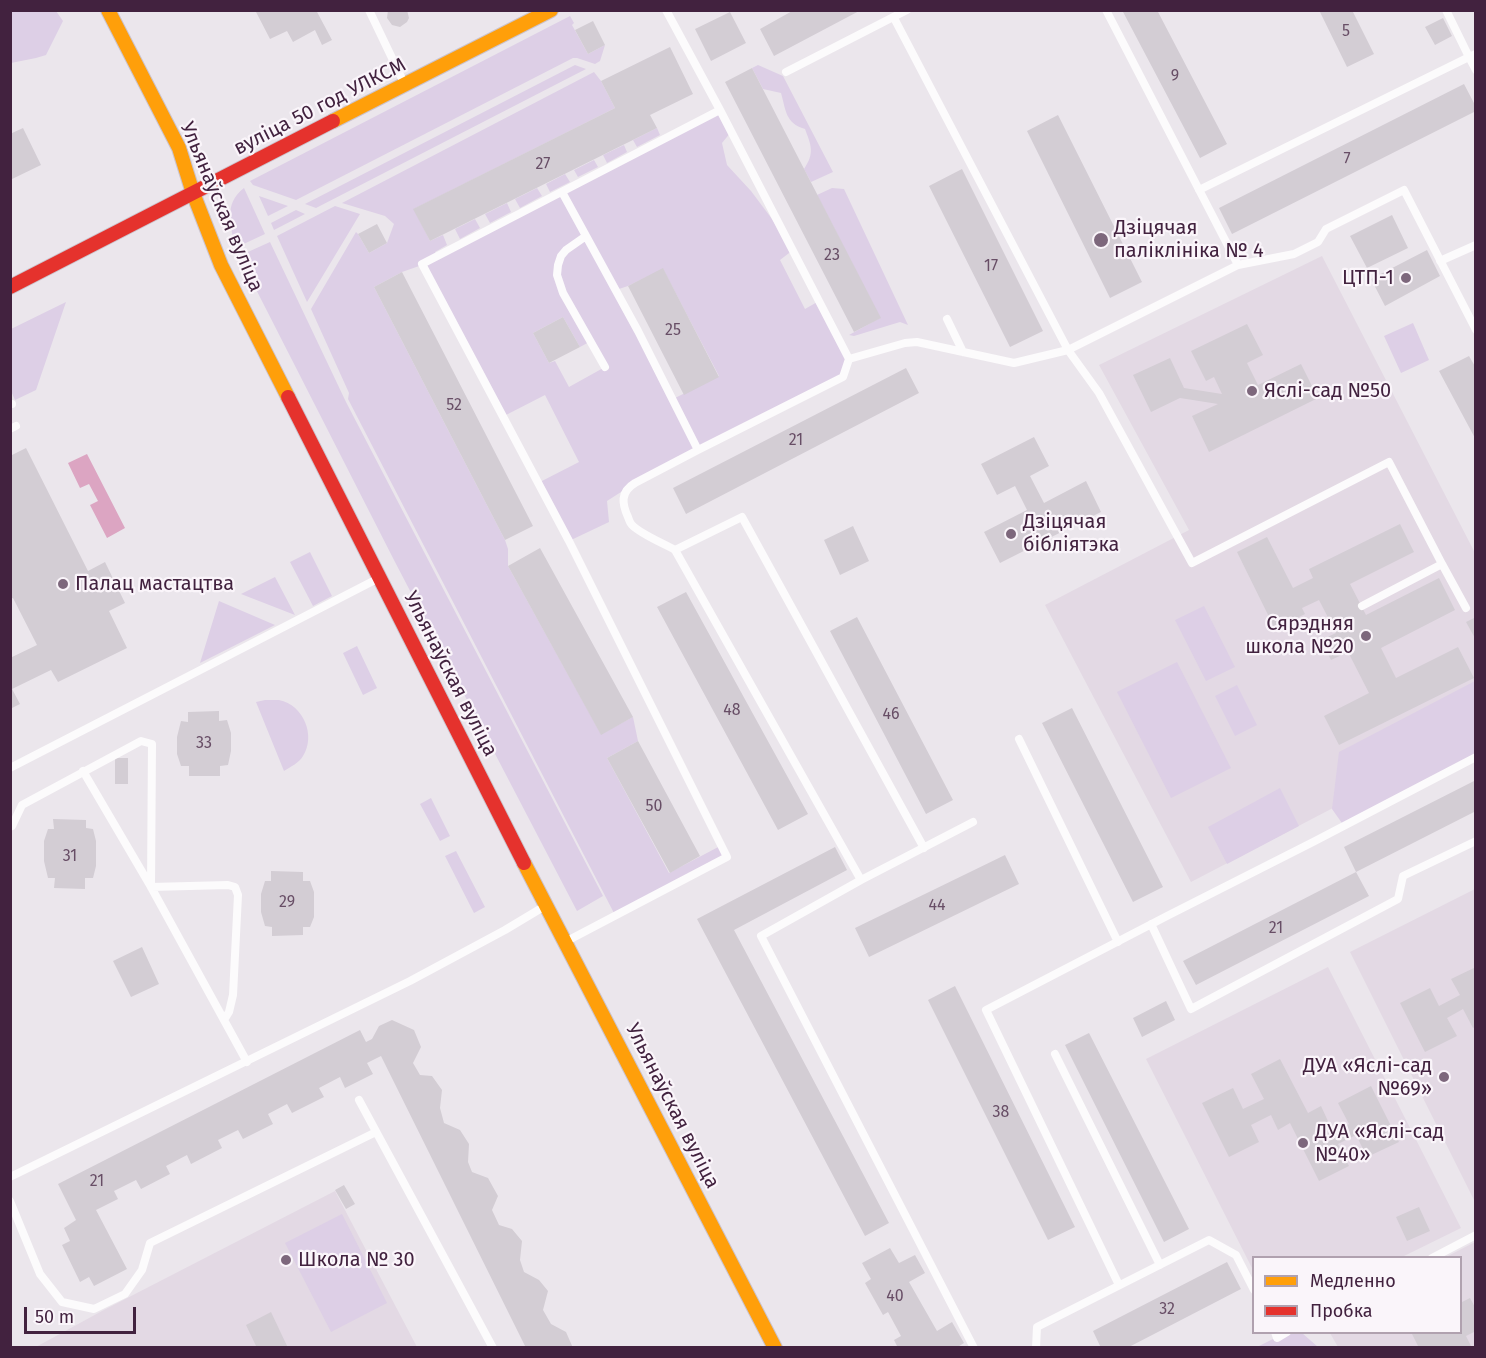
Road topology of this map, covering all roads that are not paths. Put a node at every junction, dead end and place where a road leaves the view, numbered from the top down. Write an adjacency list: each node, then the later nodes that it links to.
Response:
1 (108, 10): 16 (main road, Ульянаўская вуліца)
2 (369, 10): 12 (lane)
3 (666, 10): 13 (lane)
4 (906, 10): 8 (lane)
5 (1106, 10): 14 (lane)
6 (1446, 10): 9 (lane)
7 (541, 13): 12 (main road, вуліца 50 год УЛКСМ)
8 (894, 18): 11 (lane); 24 (lane)
9 (1472, 56): 10 (lane); 14 (lane)
10 (1476, 70)
11 (786, 72)
12 (405, 85): 16 (main road, вуліца 50 год УЛКСМ)
13 (720, 110): 15 (lane); 26 (lane)
14 (1199, 190): 20 (lane)
15 (562, 192): 17 (lane); 46 (lane)
16 (193, 193): 21 (main road, вуліца 50 год УЛКСМ); 31 (main road, Ульянаўская вуліца)
17 (586, 236): 27 (lane); 28 (lane)
18 (1476, 245): 19 (lane)
19 (1440, 261): 20 (lane); 23 (lane)
20 (1238, 266): 24 (lane)
21 (10, 287)
22 (947, 319): 25 (lane)
23 (1476, 330)
24 (1068, 350): 25 (lane); 30 (lane)
25 (963, 352): 26 (lane)
26 (849, 359): 28 (lane)
27 (605, 367)
28 (698, 450): 29 (lane)
29 (675, 550): 41 (lane); 42 (lane)
30 (1442, 564): 32 (lane); 33 (lane)
31 (380, 578): 36 (lane); 44 (main road, Ульянаўская вуліца)
32 (1362, 606)
33 (1466, 608)
34 (1019, 739): 47 (lane)
35 (1476, 756): 45 (lane)
36 (10, 768)
37 (83, 771): 39 (lane); 43 (lane); 43 (lane)
38 (973, 822): 41 (lane)
39 (12, 826)
40 (1476, 841): 45 (lane)
41 (924, 848): 42 (lane)
42 (861, 880): 62 (lane)
43 (151, 887): 48 (lane); 48 (lane)
44 (546, 906): 46 (main road, Ульянаўская вуліца); 50 (lane)
45 (1151, 924): 47 (lane)
46 (565, 942): 61 (main road, Ульянаўская вуліца)
47 (1118, 942): 58 (lane)
48 (224, 1020): 50 (lane)
49 (1055, 1054): 57 (lane)
50 (247, 1062): 53 (lane)
51 (359, 1100): 52 (lane)
52 (376, 1132): 54 (lane); 60 (lane)
53 (10, 1177)
54 (10, 1201)
55 (1476, 1235): 56 (lane)
56 (1434, 1256)
57 (1160, 1265): 58 (lane); 59 (lane)
58 (1119, 1285): 63 (lane)
59 (1252, 1286)
60 (493, 1347)
61 (775, 1347)
62 (974, 1347)
63 (1036, 1347)

